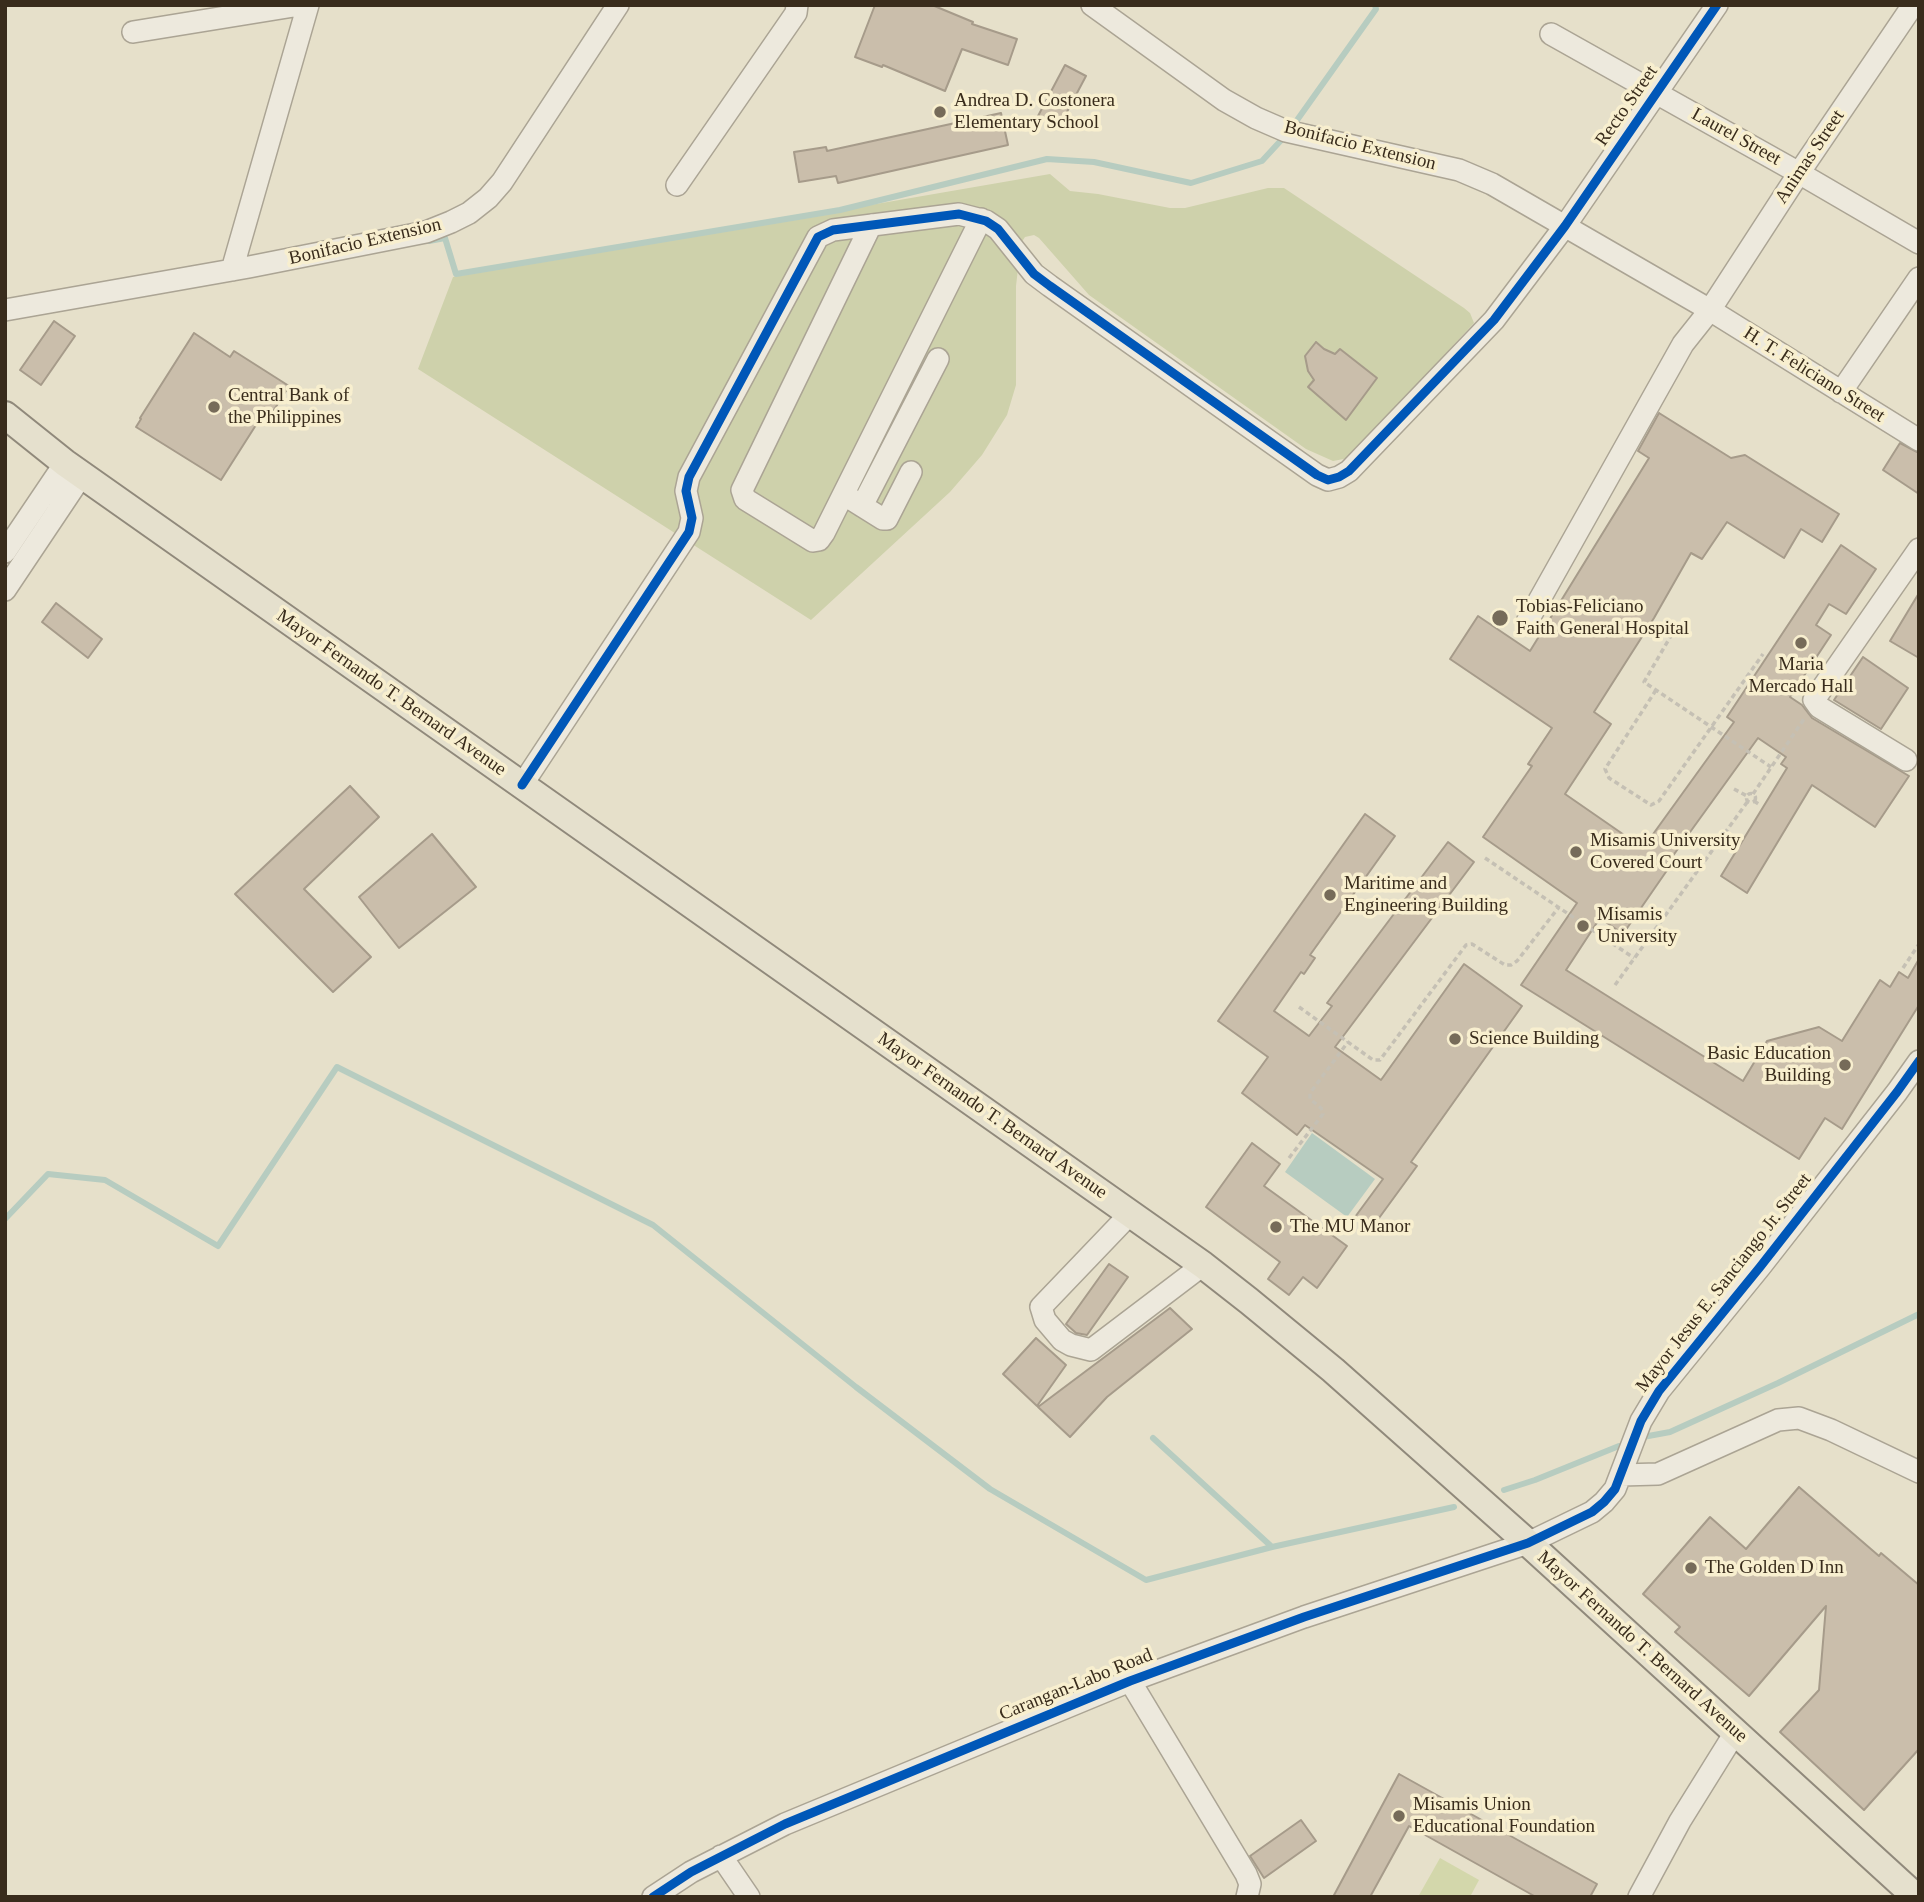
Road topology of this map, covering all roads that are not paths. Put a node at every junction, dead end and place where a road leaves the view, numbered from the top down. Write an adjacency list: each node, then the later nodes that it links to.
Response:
1 (300, 5): 8 (street)
2 (308, 5): 17 (street)
3 (618, 5): 17 (street, Bonifacio Extension)
4 (797, 5): 12 (street)
5 (1092, 5): 15 (street, Bonifacio Extension)
6 (1717, 5): 10 (street, Recto Street)
7 (1908, 11): 11 (street, Animas Street)
8 (132, 32)
9 (1551, 34): 10 (street, Laurel Street)
10 (1657, 93): 11 (street, Laurel Street); 15 (street, Recto Street)
11 (1799, 173): 16 (street, Laurel Street); 20 (street, Animas Street)
12 (677, 185)
13 (981, 219): 14 (street); 15 (street, Recto Street); 27 (street)
14 (871, 225): 27 (street); 35 (street)
15 (1565, 226): 20 (street, Bonifacio Extension)
16 (1919, 243)
17 (232, 270): 19 (street, Bonifacio Extension)
18 (1919, 278): 22 (street)
19 (5, 310)
20 (1710, 310): 22 (street, H. T. Feliciano Street); 33 (street, Animas Street)
21 (937, 359): 28 (street)
22 (1841, 392): 24 (street, H. T. Feliciano Street)
23 (5, 415): 25 (main road, Mayor Fernando T. Bernard Avenue)
24 (1919, 440)
25 (74, 469): 29 (street); 35 (main road, Mayor Fernando T. Bernard Avenue)
26 (911, 472): 28 (street)
27 (844, 494): 28 (street)
28 (862, 506)
29 (29, 535): 31 (street); 32 (street)
30 (1919, 549): 34 (street)
31 (5, 552)
32 (5, 590)
33 (1527, 622)
34 (1906, 760)
35 (522, 785): 37 (main road, Mayor Fernando T. Bernard Avenue)
36 (1919, 1061): 40 (street, Mayor Jesus E. Sanciango Jr. Street)
37 (1130, 1214): 38 (main road, Mayor Fernando T. Bernard Avenue); 38 (street)
38 (1203, 1265): 41 (main road, Mayor Fernando T. Bernard Avenue)
39 (1919, 1472): 40 (street)
40 (1622, 1475): 41 (street, Mayor Jesus E. Sanciango Jr. Street)
41 (1528, 1543): 42 (street, Carangan-Labo Road); 43 (main road, Mayor Fernando T. Bernard Avenue)
42 (1130, 1681): 44 (street, Carangan-Labo Road); 47 (street)
43 (1736, 1731): 48 (street); 49 (main road, Mayor Fernando T. Bernard Avenue)
44 (721, 1856): 45 (street, Carangan-Labo Road); 46 (street)
45 (653, 1897)
46 (748, 1897)
47 (1247, 1897)
48 (1639, 1897)
49 (1916, 1897)

